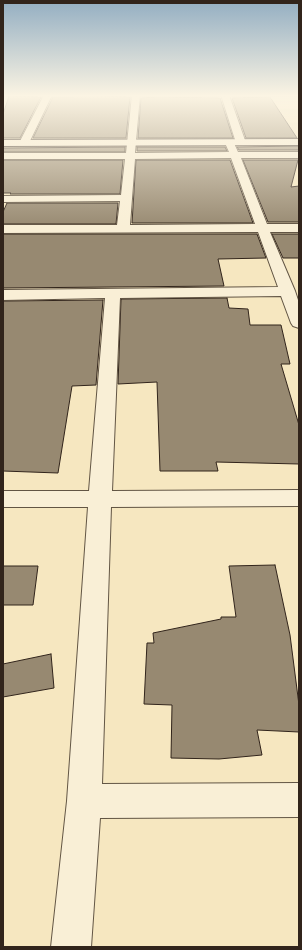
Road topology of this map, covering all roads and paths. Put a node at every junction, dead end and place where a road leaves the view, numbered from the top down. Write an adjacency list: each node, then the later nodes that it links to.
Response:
1 (26, 139): 6 (street)
2 (132, 139): 7 (street)
3 (240, 139): 9 (street)
4 (299, 142): 9 (street)
5 (3, 143): 6 (street)
6 (24, 143): 7 (street)
7 (132, 143): 8 (street); 11 (street)
8 (230, 143): 9 (street); 12 (street)
9 (241, 143)
10 (3, 156): 11 (street)
11 (130, 156): 12 (street); 14 (street)
12 (235, 156): 13 (street); 18 (street)
13 (299, 156)
14 (125, 198): 15 (street); 17 (street)
15 (3, 199)
16 (3, 228): 17 (street)
17 (123, 228): 18 (street)
18 (263, 228): 19 (street); 20 (street)
19 (299, 228)
20 (288, 291): 21 (street); 23 (street)
21 (113, 294): 22 (street); 24 (street)
22 (3, 295)
23 (299, 323)
24 (100, 498): 25 (street); 26 (street); 28 (street)
25 (299, 498)
26 (3, 499)
27 (299, 800): 28 (street)
28 (84, 802): 29 (street)
29 (71, 947)

